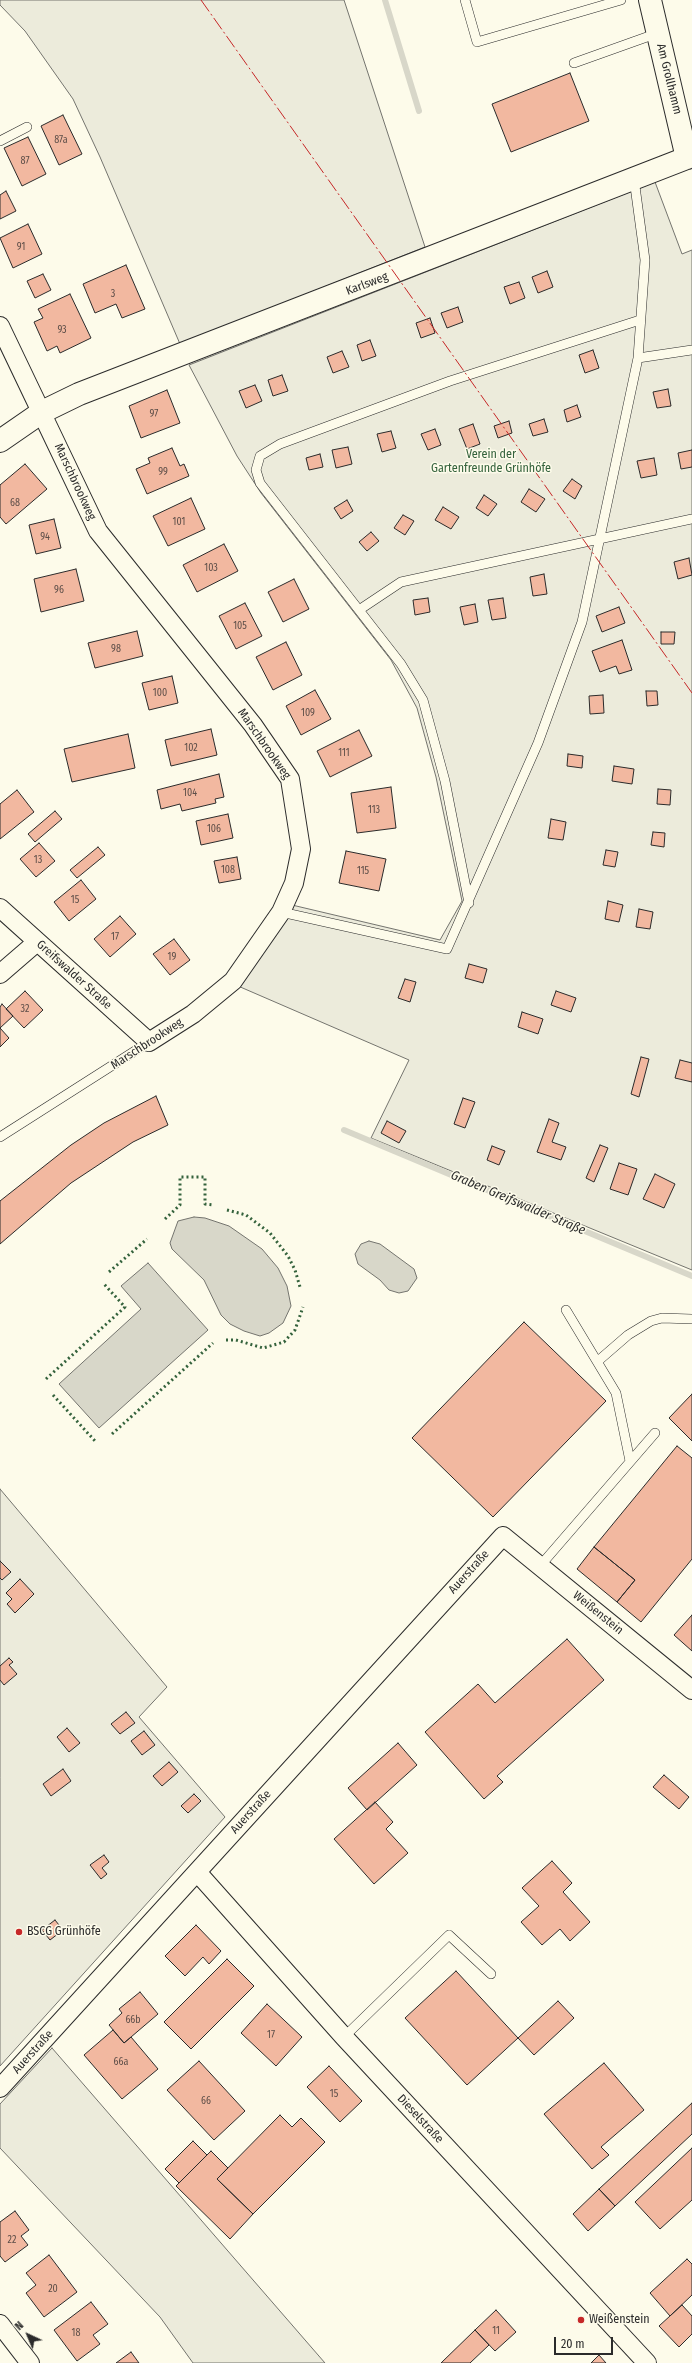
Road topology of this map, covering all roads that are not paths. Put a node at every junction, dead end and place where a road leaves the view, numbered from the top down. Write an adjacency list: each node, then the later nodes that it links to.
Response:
1 (465, 0): 2 (lane)
2 (621, 0)
3 (650, 0): 4 (street, Am Grollhamm)
4 (658, 33): 5 (lane); 8 (street, Am Grollhamm)
5 (574, 63)
6 (27, 127): 7 (lane)
7 (0, 141)
8 (690, 157): 9 (street, Karlsweg)
9 (634, 179): 10 (lane); 14 (street, Karlsweg)
10 (640, 320): 13 (lane); 18 (lane)
11 (0, 326): 14 (street, Marschbrookweg)
12 (692, 350): 13 (lane)
13 (638, 358): 17 (lane)
14 (42, 412): 15 (street, Karlsweg); 21 (street, Marschbrookweg)
15 (0, 441)
16 (692, 519): 17 (lane)
17 (601, 540): 18 (lane); 19 (lane)
18 (359, 610): 19 (lane)
19 (469, 903): 21 (lane)
20 (0, 908): 22 (street, Greifswalder Straße)
21 (281, 912): 24 (street, Marschbrookweg)
22 (37, 942): 23 (street); 24 (street, Greifswalder Straße)
23 (0, 974)
24 (149, 1042): 25 (lane, Marschbrookweg)
25 (0, 1137)
26 (566, 1310): 28 (lane)
27 (692, 1319): 28 (lane)
28 (598, 1361): 30 (lane)
29 (655, 1433): 30 (lane)
30 (630, 1461): 32 (lane)
31 (503, 1536): 32 (street, Weißenstein); 34 (street, Auerstraße)
32 (540, 1566): 33 (street, Weißenstein)
33 (692, 1690)
34 (197, 1872): 36 (street, Dieselstraße); 37 (street, Auerstraße)
35 (491, 1974): 36 (lane)
36 (344, 2037): 40 (street, Dieselstraße)
37 (0, 2088)
38 (0, 2324): 39 (street)
39 (30, 2363)
40 (647, 2363)

